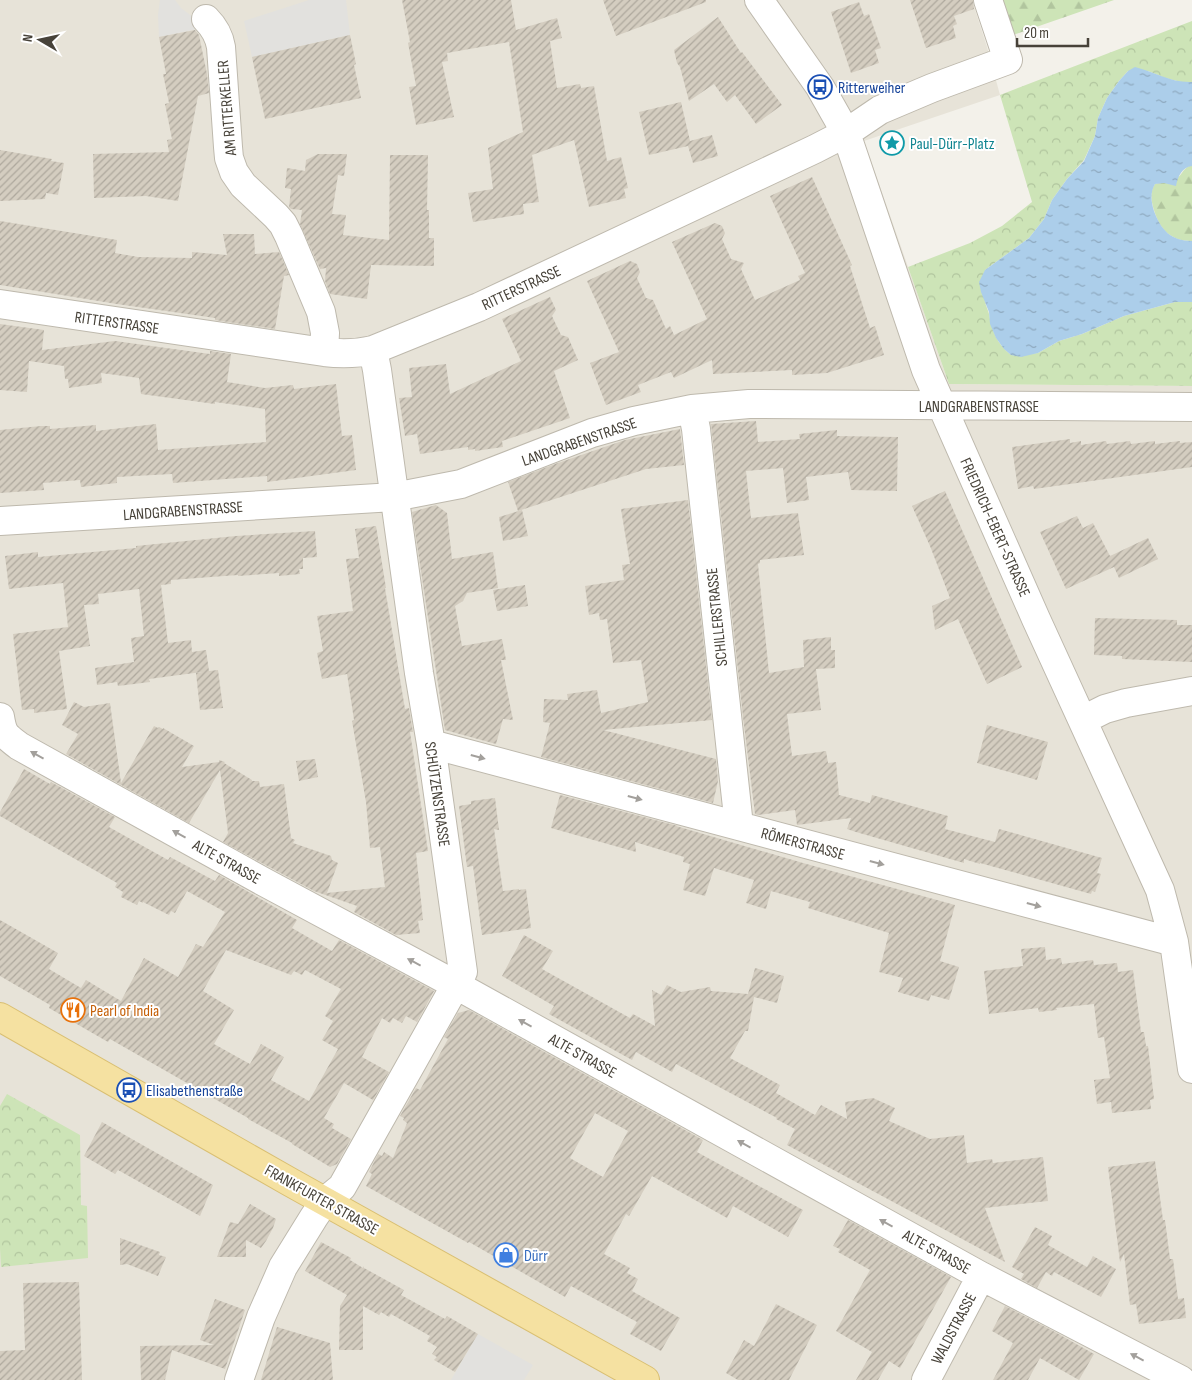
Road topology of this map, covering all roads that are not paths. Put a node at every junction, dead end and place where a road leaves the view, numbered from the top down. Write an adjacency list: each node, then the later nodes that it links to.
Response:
1 (759, 0): 4 (street, FRIEDRICH-EBERT-STRASSE)
2 (988, 0): 4 (street, RITTERSTRASSE)
3 (206, 19): 7 (street, AM RITTERKELLER)
4 (846, 132): 6 (street, RITTERSTRASSE); 8 (street, FRIEDRICH-EBERT-STRASSE)
5 (0, 304): 7 (street, RITTERSTRASSE)
6 (373, 350): 7 (street, RITTERSTRASSE); 11 (street, SCHÜTZENSTRASSE)
7 (324, 352)
8 (943, 406): 9 (street, LANDGRABENSTRASSE); 10 (street, LANDGRABENSTRASSE); 15 (street, FRIEDRICH-EBERT-STRASSE)
9 (1192, 407)
10 (692, 409): 11 (street, LANDGRABENSTRASSE); 17 (street, SCHILLERSTRASSE)
11 (394, 497): 12 (street, LANDGRABENSTRASSE); 16 (street, SCHÜTZENSTRASSE)
12 (0, 521)
13 (1192, 690): 15 (street)
14 (0, 716): 19 (street, ALTE STRASSE, one-way to 14)
15 (1083, 720): 18 (street, FRIEDRICH-EBERT-STRASSE)
16 (431, 744): 17 (street, RÖMERSTRASSE, one-way to 17); 19 (street, SCHÜTZENSTRASSE)
17 (739, 826): 18 (street, RÖMERSTRASSE, one-way to 18)
18 (1174, 942): 21 (street, FRIEDRICH-EBERT-STRASSE)
19 (456, 986): 22 (street, SCHÜTZENSTRASSE); 23 (street, ALTE STRASSE, one-way to 19)
20 (0, 1017): 22 (main road, FRANKFURTER STRASSE)
21 (1192, 1069)
22 (325, 1201): 24 (street, SCHÜTZENSTRASSE); 25 (main road, FRANKFURTER STRASSE)
23 (981, 1276): 26 (street, WALDSTRASSE); 27 (street, ALTE STRASSE, one-way to 23)
24 (239, 1380)
25 (645, 1380)
26 (926, 1380)
27 (1180, 1380)

